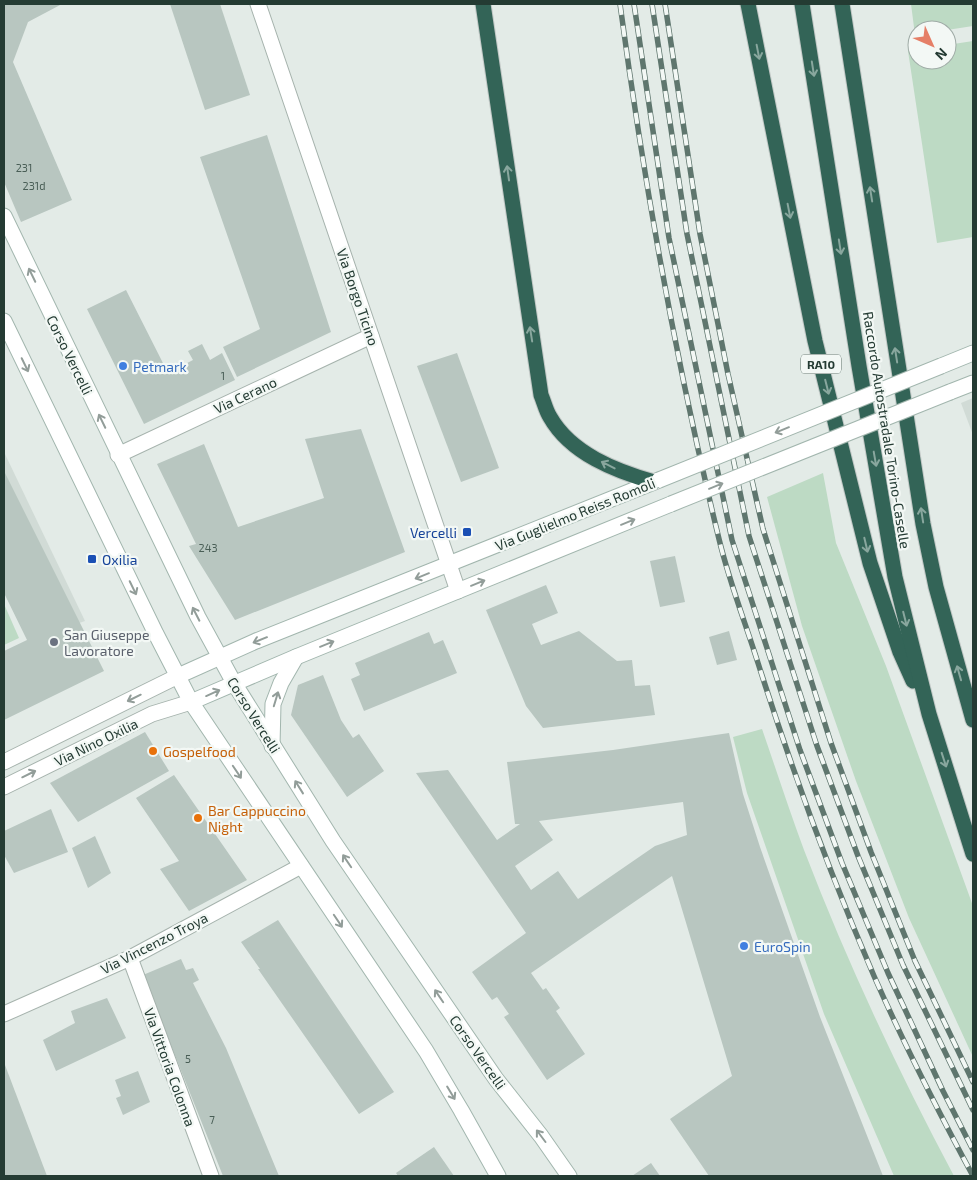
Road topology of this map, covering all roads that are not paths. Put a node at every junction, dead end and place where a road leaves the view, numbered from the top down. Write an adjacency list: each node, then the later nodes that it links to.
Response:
1 (258, 4): 8 (main road, Via Borgo Ticino)
2 (483, 4): 12 (highway, one-way to 2)
3 (748, 4): 20 (highway, RA10, one-way to 20)
4 (802, 4): 20 (highway, Raccordo Autostradale Torino-Caselle / RA10, one-way to 20)
5 (843, 4): 21 (highway, Raccordo Autostradale Torino-Caselle, one-way to 5)
6 (4, 216): 11 (main road, Corso Vercelli, one-way to 6)
7 (4, 321): 17 (main road, one-way to 17)
8 (371, 336): 11 (main road, Via Cerano); 13 (main road, Via Borgo Ticino)
9 (973, 353): 12 (main road, Via Guglielmo Reiss Romoli, one-way to 12, bridge)
10 (973, 383): 14 (main road, Via Guglielmo Reiss Romoli, one-way to 10, bridge)
11 (118, 455): 16 (main road, Corso Vercelli, one-way to 11)
12 (656, 481): 13 (main road, Via Guglielmo Reiss Romoli)
13 (449, 565): 14 (main road, Via Borgo Ticino); 16 (main road, Via Guglielmo Reiss Romoli, one-way to 16)
14 (458, 591): 15 (main road, Via Guglielmo Reiss Romoli, one-way to 14)
15 (296, 657): 18 (main road, Via Guglielmo Reiss Romoli); 22 (main road, one-way to 15)
16 (219, 658): 17 (main road, Via Guglielmo Reiss Romoli); 18 (main road, Corso Vercelli)
17 (178, 676): 19 (main road); 23 (main road, Via Nino Oxilia, one-way to 23)
18 (234, 683): 19 (main road, Via Guglielmo Reiss Romoli, one-way to 18); 22 (main road, Corso Vercelli)
19 (191, 702): 24 (main road, Via Nino Oxilia, one-way to 19); 26 (main road, one-way to 26)
20 (929, 714): 25 (highway, Raccordo Autostradale Torino-Caselle / RA10, one-way to 25)
21 (973, 720)
22 (272, 746): 31 (main road, Corso Vercelli, one-way to 22)
23 (4, 762)
24 (4, 787)
25 (973, 854)
26 (301, 866): 27 (main road, Via Vincenzo Troya); 30 (main road, one-way to 30)
27 (130, 958): 28 (main road, Via Vincenzo Troya); 29 (main road, Via Vittoria Colonna)
28 (4, 1014)
29 (211, 1176)
30 (498, 1176)
31 (569, 1176)

